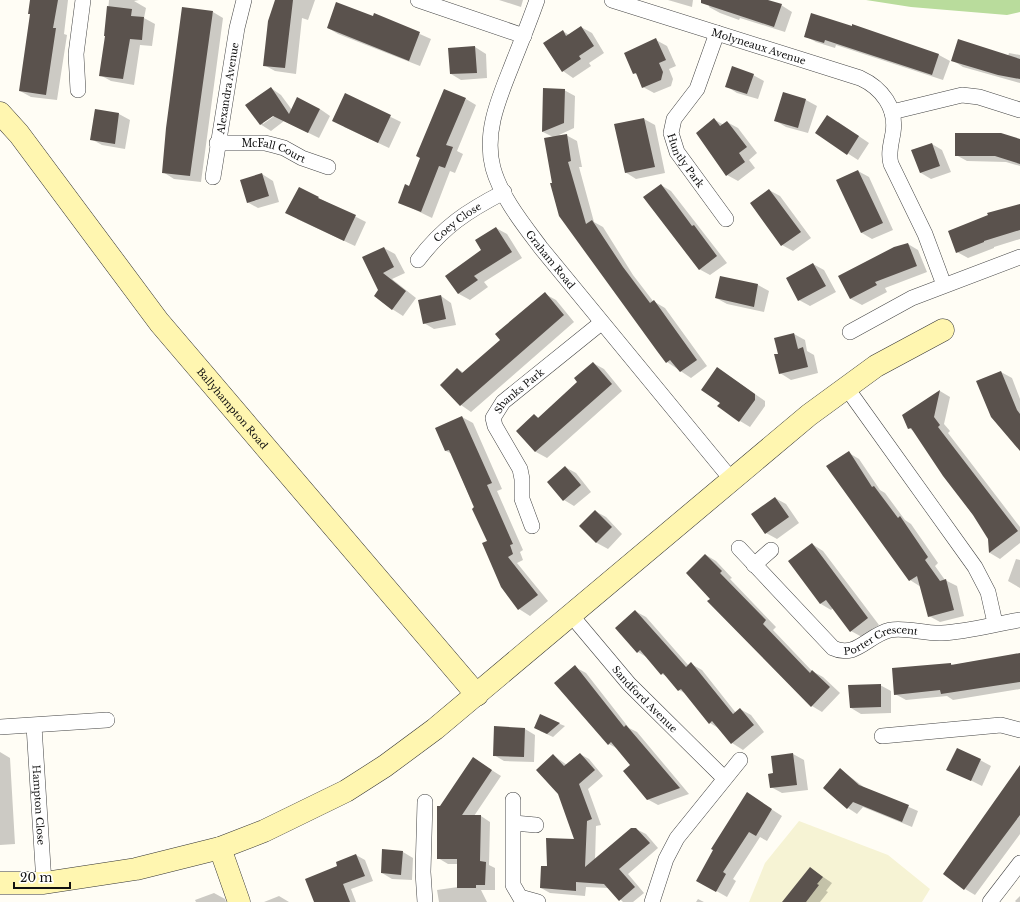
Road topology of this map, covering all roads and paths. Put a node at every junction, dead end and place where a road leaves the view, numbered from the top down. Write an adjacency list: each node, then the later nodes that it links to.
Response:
1 (83, 0): 8 (street)
2 (244, 0): 12 (street, Alexandra Avenue)
3 (418, 0): 7 (street)
4 (537, 0): 7 (street, Graham Road)
5 (612, 0): 6 (street, Molyneaux Avenue)
6 (716, 33): 11 (street, Molyneaux Avenue); 16 (street, Huntly Park)
7 (524, 36): 15 (street, Graham Road)
8 (78, 90)
9 (1020, 110): 11 (street)
10 (0, 112): 32 (street, Ballyhampton Road)
11 (892, 112): 19 (street, Molyneaux Avenue)
12 (217, 143): 13 (street, McFall Court); 14 (street, Alexandra Avenue)
13 (328, 167)
14 (213, 177)
15 (504, 192): 18 (street, Coey Close); 20 (street, Graham Road)
16 (726, 219)
17 (1020, 257): 19 (street)
18 (418, 260)
19 (944, 285): 22 (street)
20 (601, 323): 24 (street, Graham Road); 25 (street, Shanks Park)
21 (943, 330): 23 (street)
22 (850, 332)
23 (846, 387): 24 (street); 31 (street)
24 (732, 479): 29 (street)
25 (532, 526)
26 (739, 548): 28 (street, Porter Crescent)
27 (771, 550): 28 (street)
28 (754, 565): 31 (street, Porter Crescent)
29 (571, 615): 32 (street); 39 (street, Sandford Avenue)
30 (1020, 620): 31 (street, Porter Crescent)
31 (995, 624)
32 (477, 695): 44 (street)
33 (107, 720): 34 (street)
34 (34, 726): 35 (street); 46 (street, Hampton Close)
35 (0, 727)
36 (1020, 730): 37 (street)
37 (882, 736)
38 (740, 760): 39 (street)
39 (724, 778): 51 (street)
40 (513, 800): 42 (street)
41 (425, 802): 49 (street)
42 (514, 823): 43 (street); 50 (street)
43 (536, 825)
44 (220, 848): 46 (street); 48 (street)
45 (1020, 863): 52 (street)
46 (44, 882): 47 (street)
47 (0, 883)
48 (239, 902)
49 (425, 902)
50 (538, 902)
51 (652, 902)
52 (990, 902)

